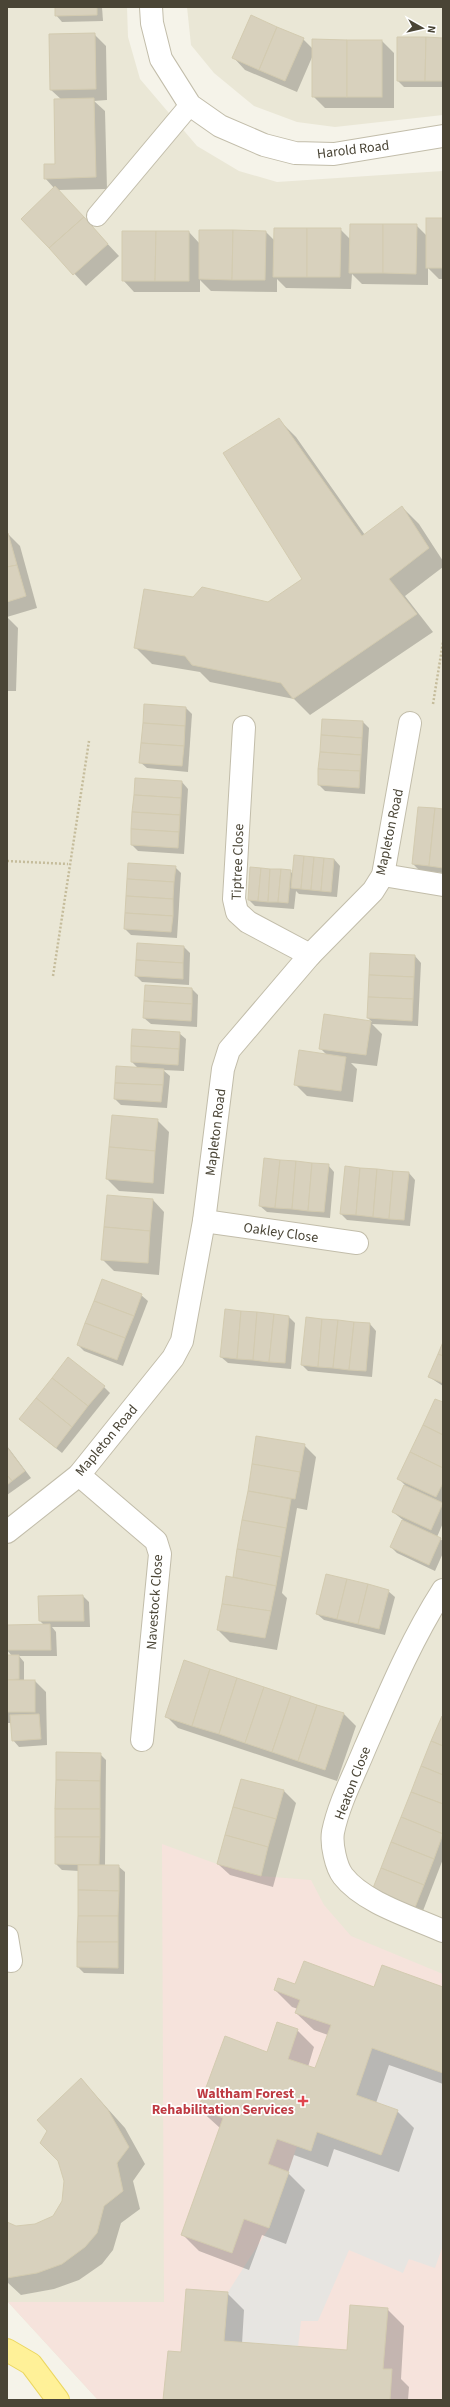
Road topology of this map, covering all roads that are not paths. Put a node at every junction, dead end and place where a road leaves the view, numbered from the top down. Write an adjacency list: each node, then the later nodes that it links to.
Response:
1 (151, 7): 2 (street, Harold Road)
2 (190, 105): 3 (street, Harold Road); 4 (lane)
3 (443, 136)
4 (97, 216)
5 (410, 723): 7 (street, Mapleton Road)
6 (244, 727): 9 (street, Tiptree Close)
7 (383, 875): 8 (street); 9 (street, Mapleton Road)
8 (443, 885)
9 (310, 955): 10 (street, Mapleton Road)
10 (204, 1221): 11 (street, Oakley Close); 12 (street, Mapleton Road)
11 (358, 1242)
12 (79, 1475): 13 (street, Mapleton Road); 15 (street, Navestock Close)
13 (7, 1532)
14 (443, 1590): 16 (street, Heaton Close)
15 (142, 1740)
16 (443, 1931)
17 (7, 1937): 18 (street)
18 (11, 1961)
19 (7, 2340): 21 (main road)
20 (7, 2350): 21 (main road)
21 (31, 2364): 22 (main road)
22 (58, 2400)

